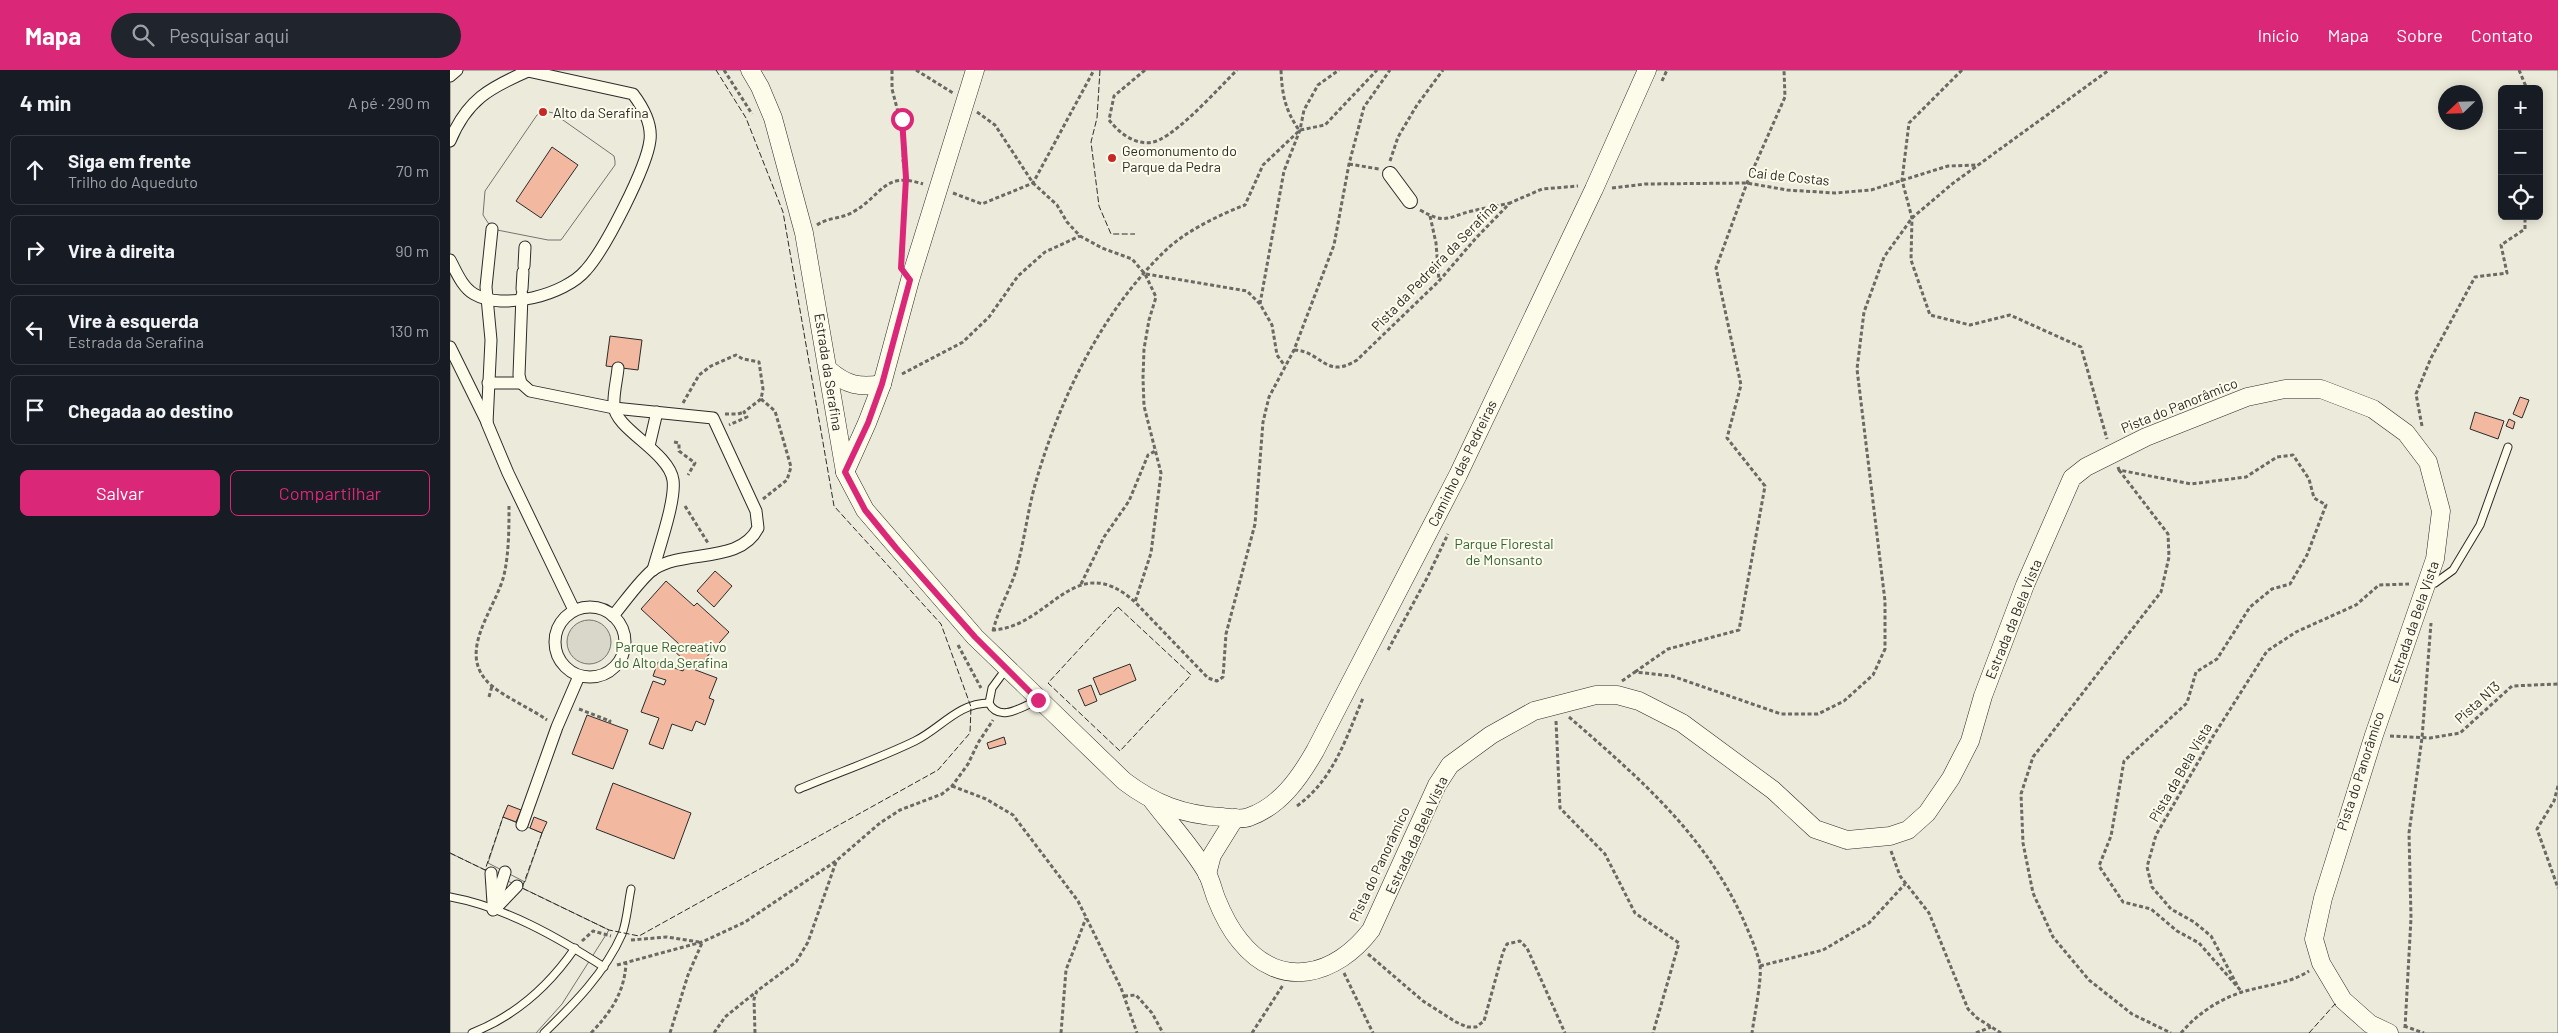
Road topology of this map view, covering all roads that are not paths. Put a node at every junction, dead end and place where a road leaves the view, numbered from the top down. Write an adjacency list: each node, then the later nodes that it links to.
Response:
1 (457, 70): 6 (street)
2 (750, 70): 17 (street, Estrada da Serafina)
3 (975, 70): 20 (street)
4 (1647, 70): 37 (street, Caminho das Pedreiras)
5 (525, 71): 7 (street); 13 (street)
6 (450, 76)
7 (450, 140)
8 (1389, 172): 9 (street)
9 (1414, 205)
10 (492, 229): 14 (street)
11 (526, 241): 13 (street)
12 (450, 260): 14 (street)
13 (521, 295): 14 (street); 19 (street)
14 (486, 300): 18 (street)
15 (450, 347): 23 (street)
16 (618, 368): 21 (street)
17 (829, 370): 20 (street); 26 (street, Estrada da Serafina)
18 (488, 383): 19 (street); 23 (street)
19 (522, 383): 21 (street)
20 (882, 384): 26 (street)
21 (614, 408): 22 (street); 24 (street)
22 (657, 412): 24 (street); 27 (street)
23 (487, 423): 29 (street)
24 (649, 446): 27 (street)
25 (2508, 447): 28 (lane)
26 (845, 472): 31 (street, Estrada da Serafina)
27 (653, 570): 30 (street)
28 (2431, 583): 41 (street, Estrada da Bela Vista); 48 (street, Estrada da Bela Vista)
29 (574, 610): 30 (street); 32 (street)
30 (613, 616): 32 (street)
31 (1006, 668): 33 (street, Estrada da Serafina); 34 (lane)
32 (579, 676): 38 (street)
33 (1038, 700): 34 (lane); 36 (street, Estrada da Serafina)
34 (988, 703): 35 (lane)
35 (799, 789)
36 (1152, 800): 37 (street, Caminho das Pedreiras); 41 (street, Estrada da Bela Vista)
37 (1235, 818): 41 (street)
38 (522, 825)
39 (505, 872): 45 (street)
40 (491, 873): 45 (street)
41 (1207, 874)
42 (517, 886): 45 (street)
43 (631, 889): 47 (lane)
44 (450, 897): 45 (lane)
45 (493, 910): 46 (lane)
46 (575, 948): 47 (lane); 49 (lane)
47 (604, 966): 50 (lane)
48 (2396, 1030)
49 (472, 1033)
50 (544, 1033)

